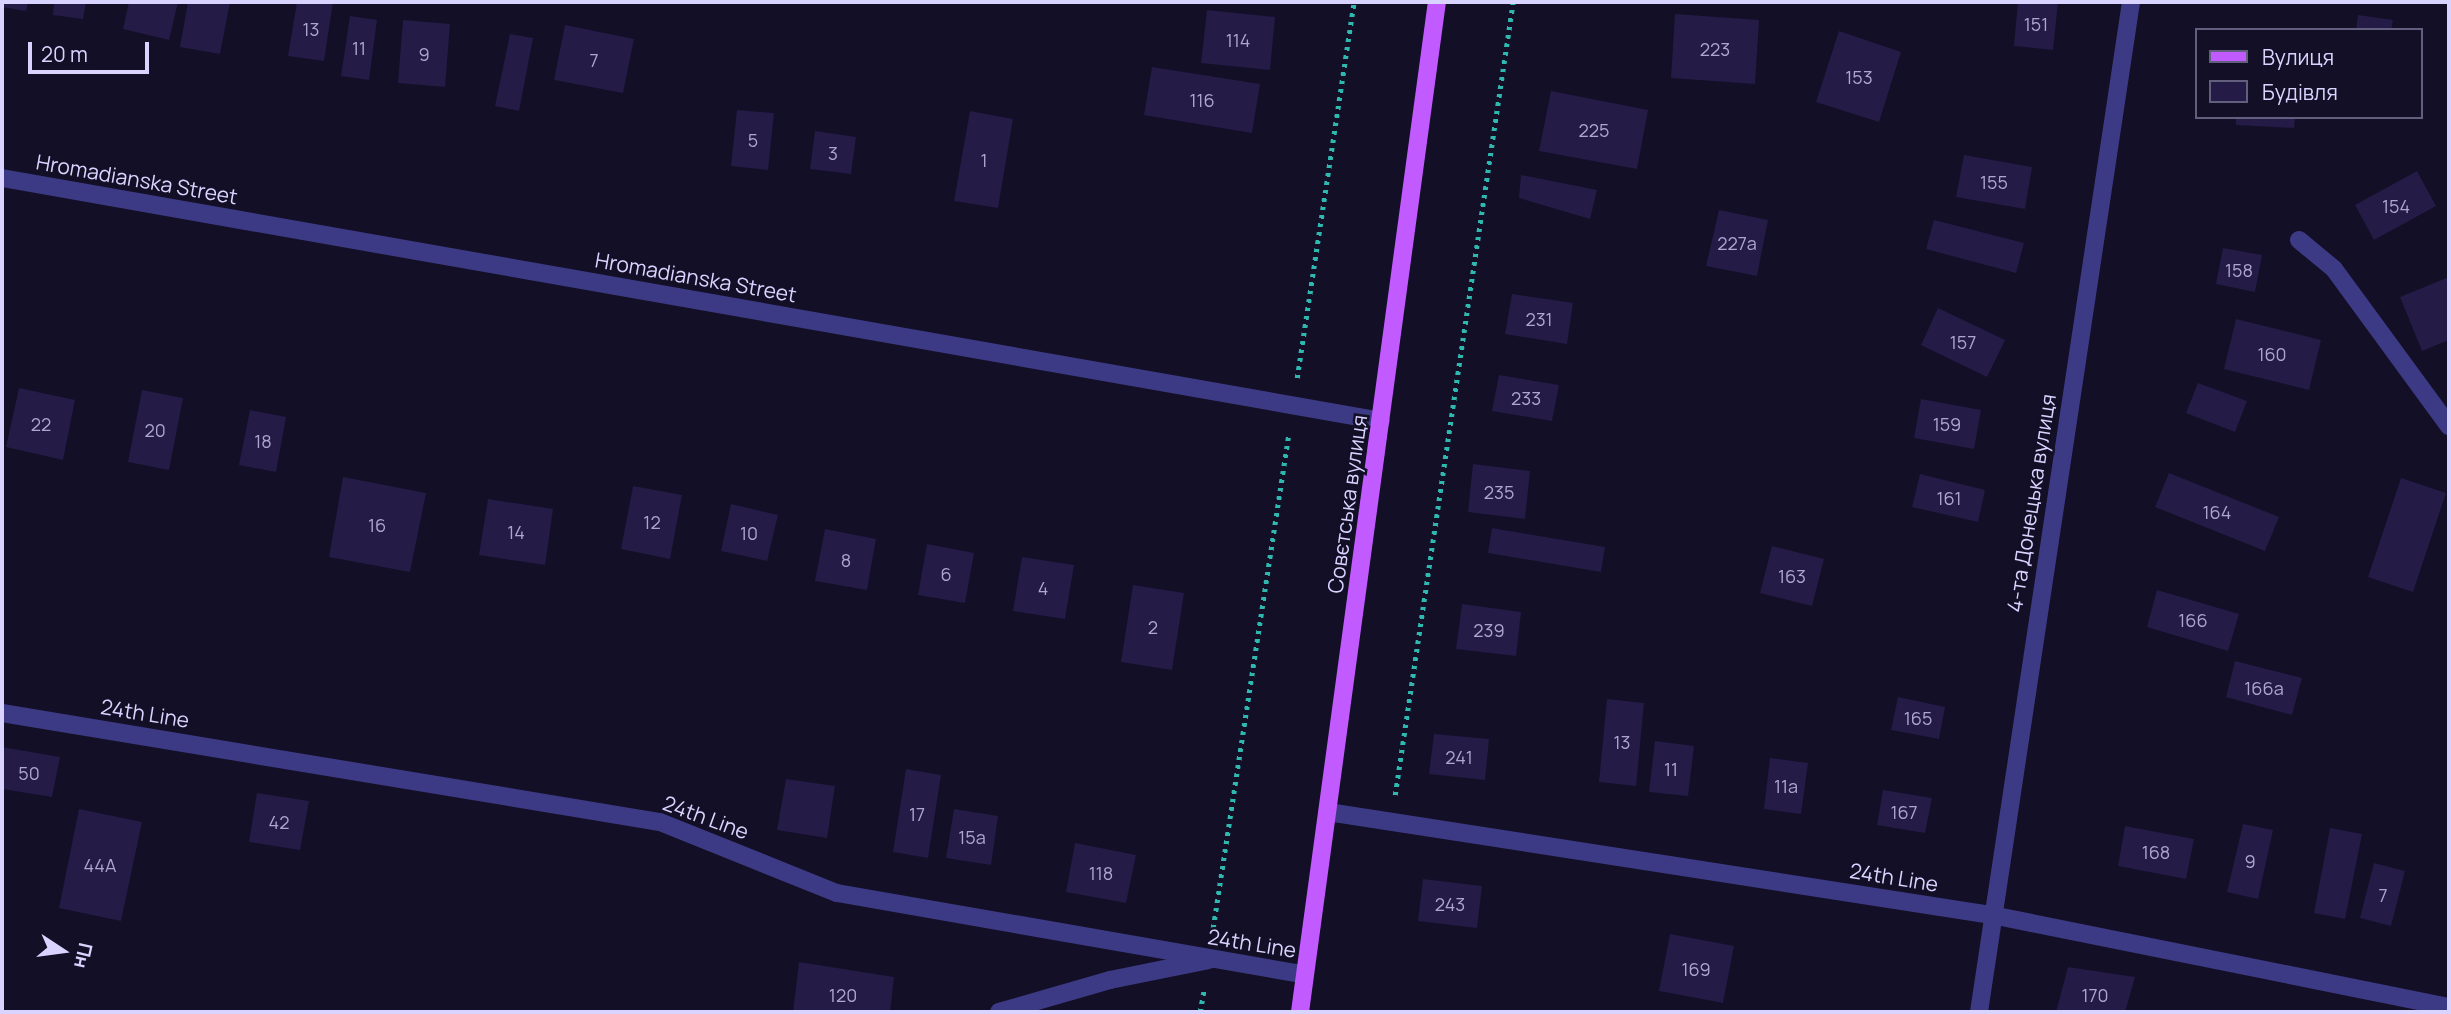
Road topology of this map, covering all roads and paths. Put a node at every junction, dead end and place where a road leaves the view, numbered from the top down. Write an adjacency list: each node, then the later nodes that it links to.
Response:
1 (1354, 2): 7 (path)
2 (1437, 2): 8 (main road, Совєтська вулиця)
3 (1513, 2): 12 (path)
4 (2131, 2): 13 (street, 4-та Донецька вулиця)
5 (2, 178): 7 (street, Hromadianska Street)
6 (2299, 240): 9 (street)
7 (1293, 404): 8 (street, Hromadianska Street); 14 (path)
8 (1381, 421): 11 (main road, Совєтська вулиця)
9 (2449, 426)
10 (2, 713): 14 (street, 24th Line)
11 (1328, 812): 12 (street, 24th Line); 15 (main road, Совєтська вулиця)
12 (1392, 820): 13 (street, 24th Line)
13 (1992, 915): 16 (street, 24th Line); 19 (street, 4-та Донецька вулиця)
14 (1208, 960): 15 (street, 24th Line); 17 (street)
15 (1306, 975): 18 (main road, Совєтська вулиця)
16 (2449, 1007)
17 (999, 1012)
18 (1300, 1012)
19 (1979, 1012)

